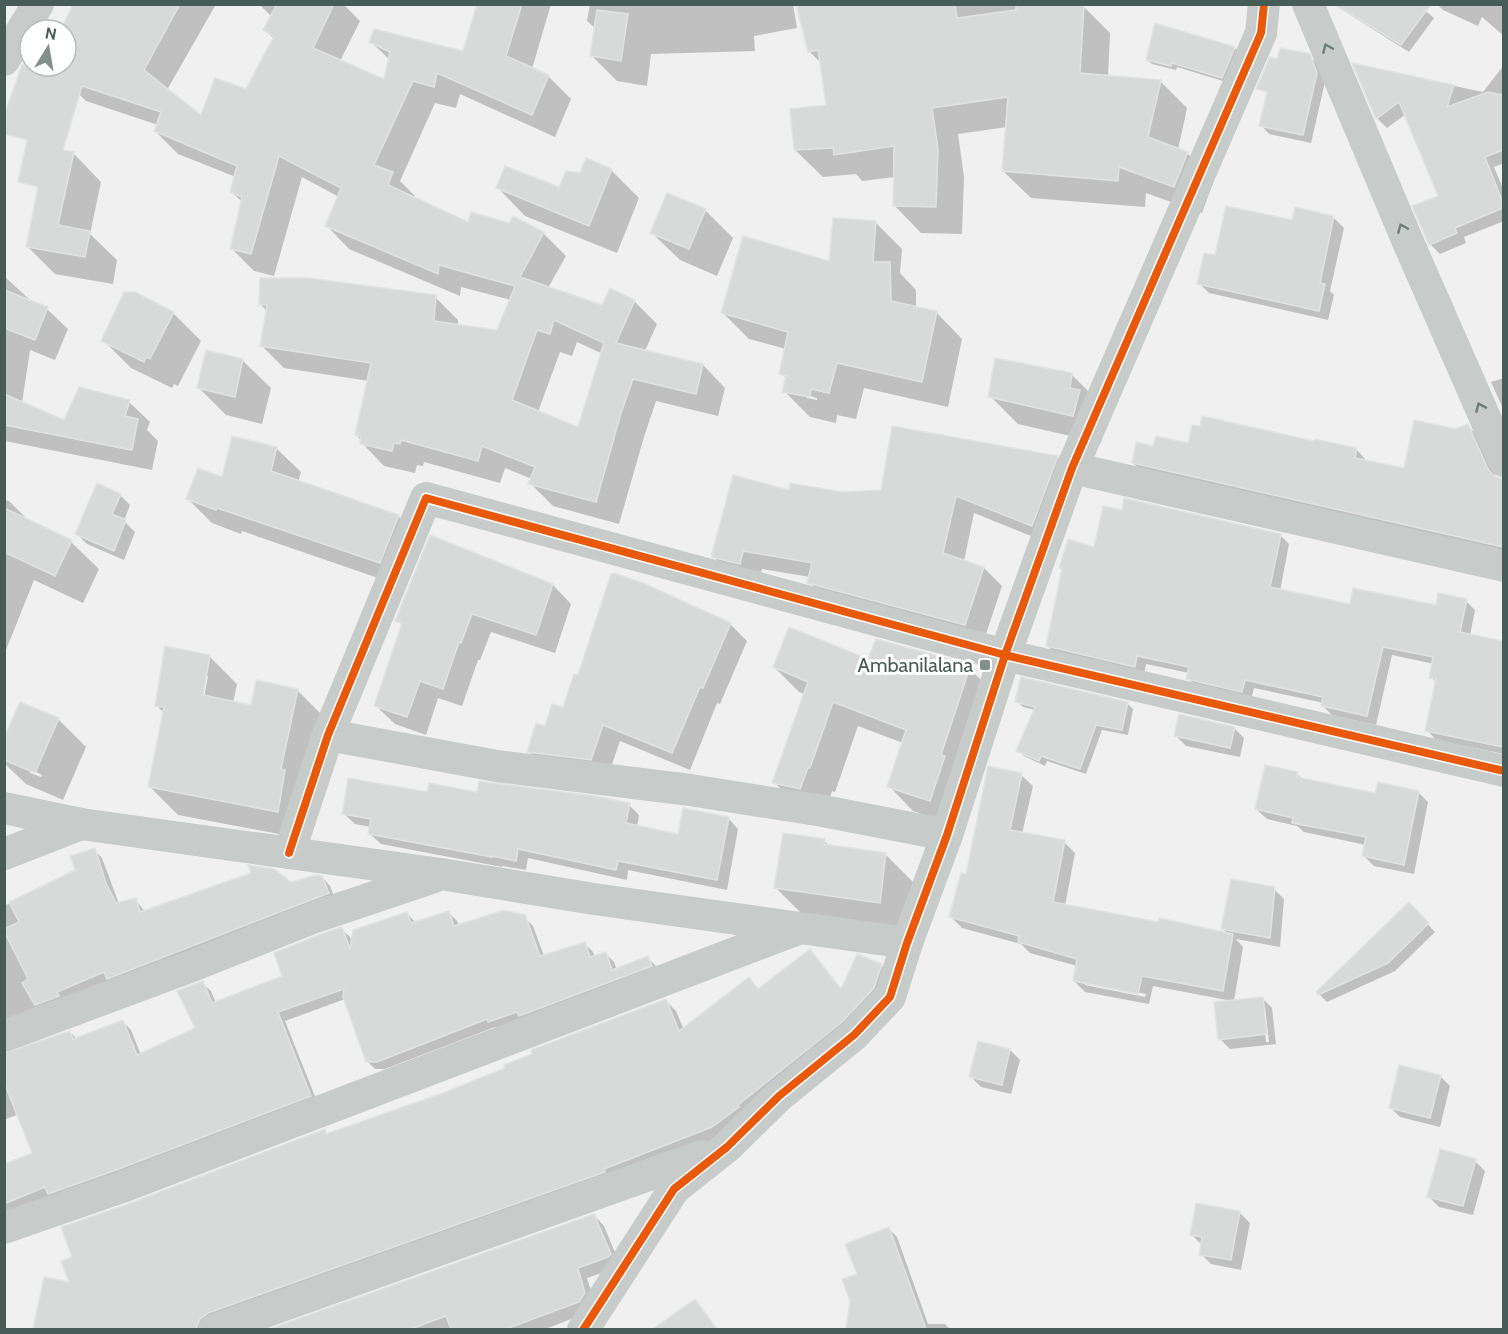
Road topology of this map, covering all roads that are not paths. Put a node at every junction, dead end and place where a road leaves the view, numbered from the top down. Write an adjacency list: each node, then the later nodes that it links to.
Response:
1 (38, 4): 4 (street)
2 (1264, 4): 6 (street)
3 (1308, 4): 5 (street, one-way to 3)
4 (4, 60)
5 (1503, 461)
6 (1072, 468): 7 (street); 8 (street)
7 (1503, 566)
8 (1005, 655): 9 (street); 10 (street); 13 (street)
9 (328, 735): 13 (street); 15 (street)
10 (1503, 771)
11 (4, 808): 12 (street)
12 (81, 824): 14 (street); 15 (street)
13 (947, 836): 18 (street)
14 (4, 854)
15 (290, 854): 16 (street)
16 (441, 874): 17 (street); 19 (street)
17 (800, 928): 18 (street); 21 (street)
18 (907, 943): 20 (street)
19 (4, 1035)
20 (727, 1147): 22 (street); 23 (street)
21 (4, 1228)
22 (214, 1329)
23 (583, 1329)

